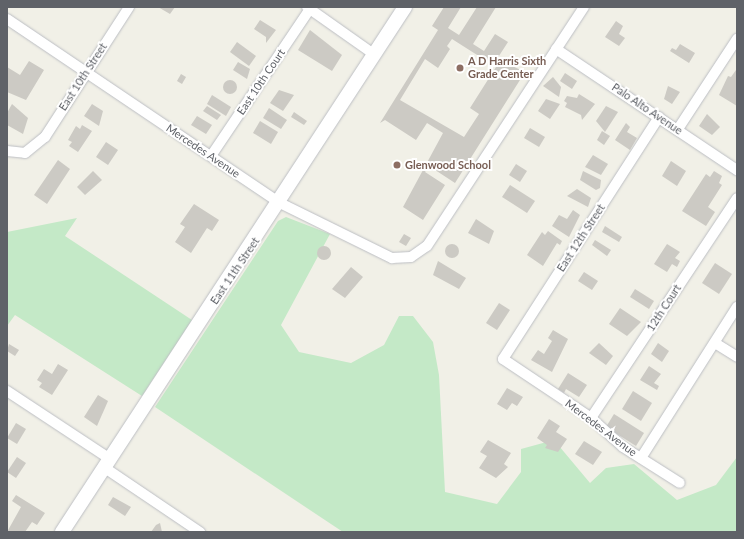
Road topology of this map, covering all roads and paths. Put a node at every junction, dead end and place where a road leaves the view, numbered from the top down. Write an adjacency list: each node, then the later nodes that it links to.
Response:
1 (128, 7): 9 (street, East 10th Street)
2 (405, 7): 8 (main road, East 11th Street)
3 (584, 7): 7 (street)
4 (309, 8): 8 (street); 13 (street, East 10th Court)
5 (7, 19): 9 (street, Mercedes Avenue)
6 (737, 40): 11 (street)
7 (556, 49): 10 (street, Palo Alto Avenue); 16 (street, Mercedes Avenue)
8 (375, 55): 16 (main road, East 11th Street)
9 (86, 71): 12 (street, East 10th Street); 13 (street, Mercedes Avenue)
10 (660, 117): 11 (street, Palo Alto Avenue); 20 (street, East 12th Street)
11 (678, 130): 14 (street, Palo Alto Avenue)
12 (7, 151)
13 (211, 156): 16 (street, Mercedes Avenue)
14 (737, 170)
15 (737, 198): 22 (street, 12th Court)
16 (280, 203): 24 (main road, East 11th Street)
17 (737, 307): 18 (street)
18 (715, 343): 19 (street); 23 (street)
19 (737, 357)
20 (503, 359): 22 (street, Mercedes Avenue)
21 (7, 391): 24 (street)
22 (591, 418): 23 (street, Mercedes Avenue)
23 (641, 458): 25 (street, Mercedes Avenue)
24 (108, 464): 26 (main road, East 11th Street); 27 (street)
25 (680, 483)
26 (62, 532)
27 (200, 532)

